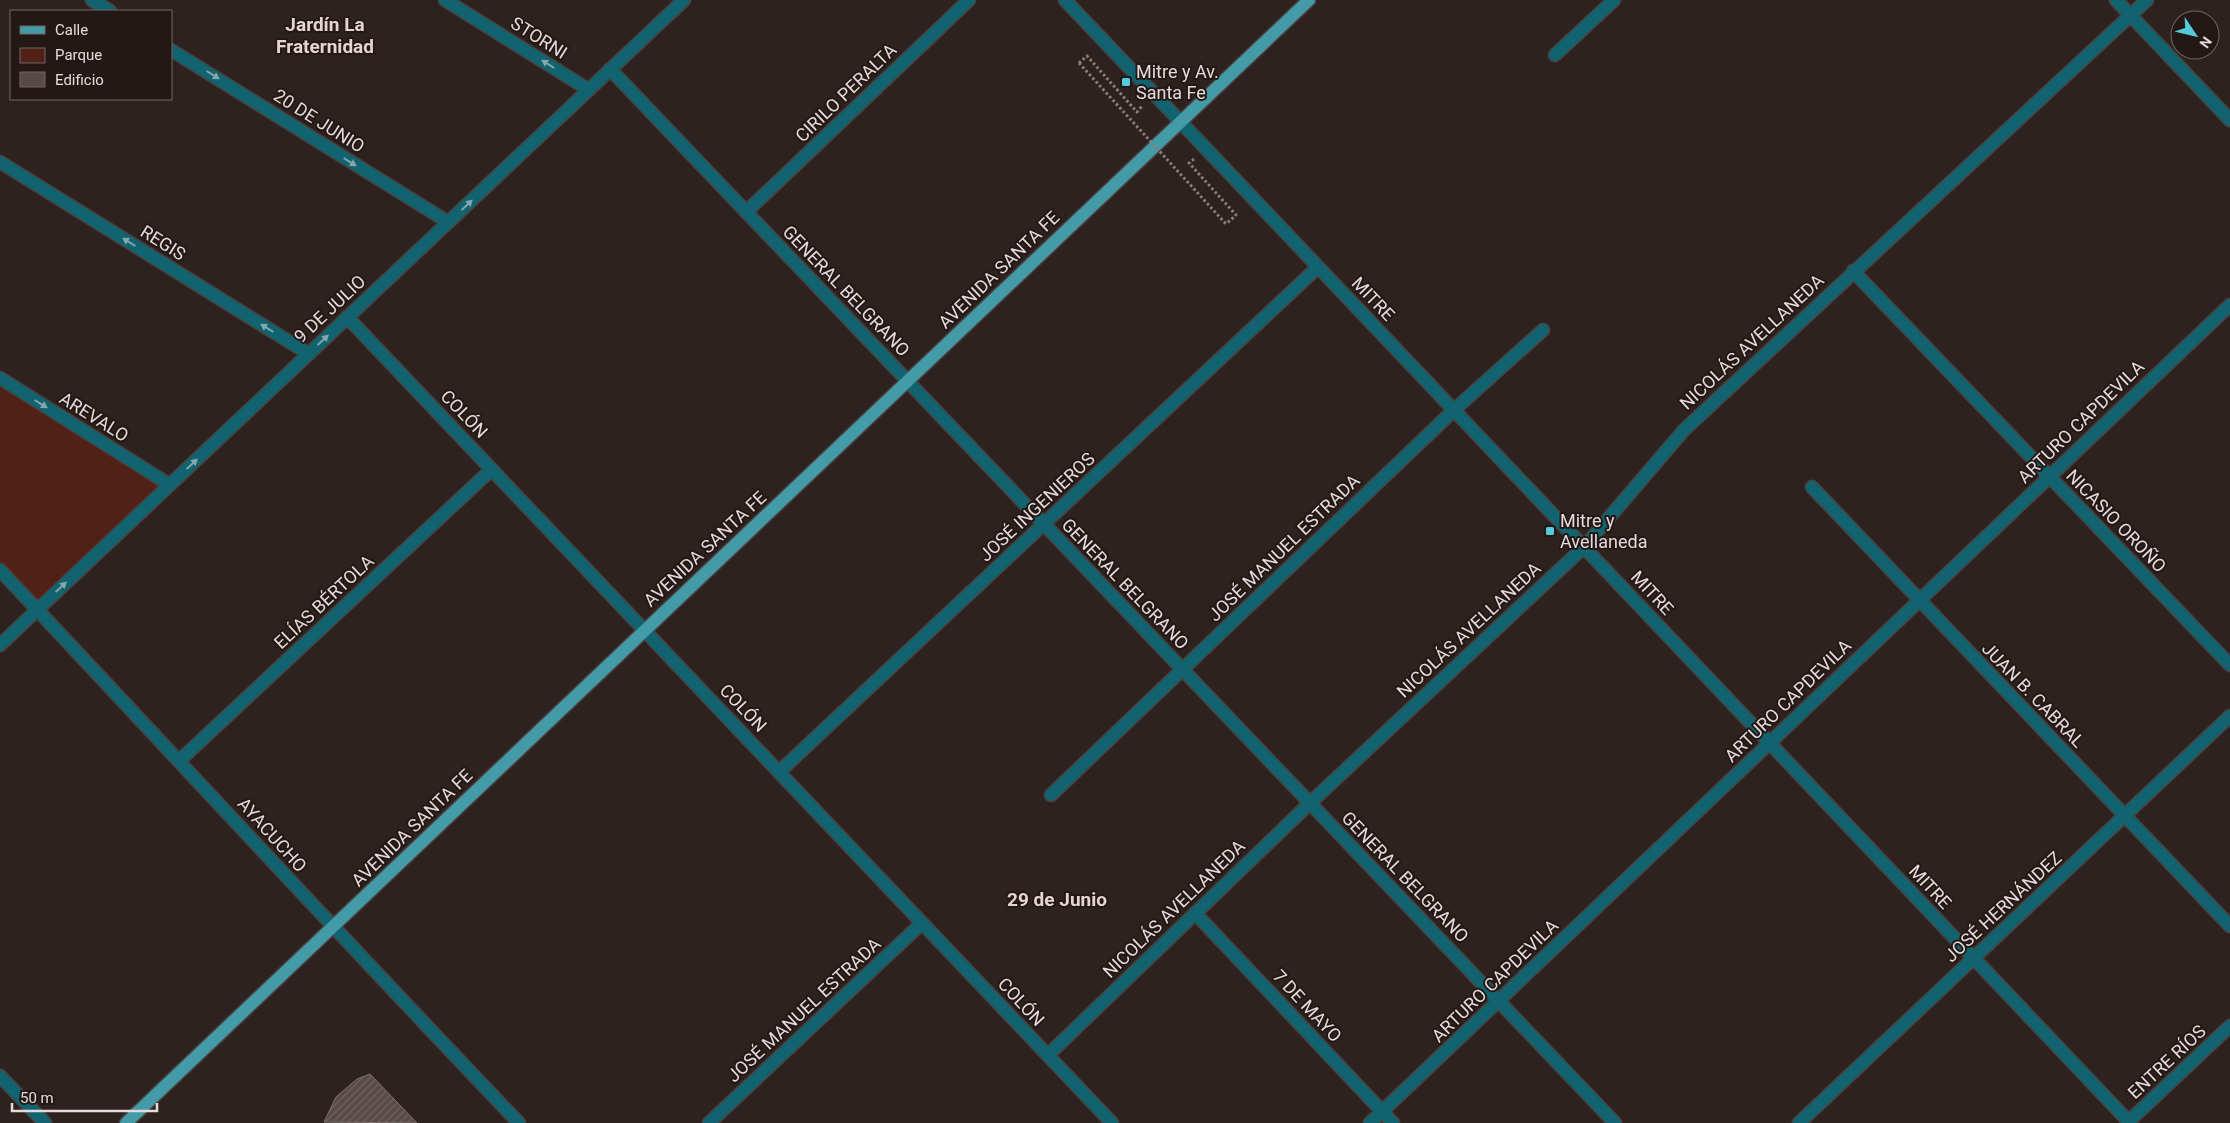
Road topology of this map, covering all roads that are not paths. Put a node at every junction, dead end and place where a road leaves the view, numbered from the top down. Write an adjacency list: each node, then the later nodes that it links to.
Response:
1 (92, 0): 10 (street)
2 (445, 0): 15 (street, STORNI, one-way to 2)
3 (684, 0): 14 (street, 9 DE JULIO)
4 (969, 0): 19 (street, CIRILO PERALTA)
5 (1065, 0): 17 (street, MITRE)
6 (1309, 0): 17 (main road, AVENIDA SANTA FE)
7 (1614, 0): 13 (street)
8 (2116, 0): 11 (street)
9 (2147, 0): 11 (street, NICOLÁS AVELLANEDA)
10 (108, 10)
11 (2131, 16): 16 (street); 22 (street, NICOLÁS AVELLANEDA)
12 (172, 51): 20 (street, 20 DE JUNIO, one-way to 20)
13 (1555, 55)
14 (610, 69): 15 (street, 9 DE JULIO); 19 (street, GENERAL BELGRANO)
15 (589, 90): 20 (street, 9 DE JULIO, one-way to 15)
16 (2230, 120)
17 (1181, 122): 21 (street, MITRE); 28 (main road, AVENIDA SANTA FE)
18 (0, 162): 26 (street, REGIS, one-way to 18)
19 (746, 212): 28 (street, GENERAL BELGRANO)
20 (448, 222): 24 (street, 9 DE JULIO)
21 (1318, 266): 29 (street, MITRE); 34 (street, JOSÉ INGENIEROS)
22 (1853, 271): 31 (street, NICASIO OROÑO); 35 (street, NICOLÁS AVELLANEDA)
23 (2230, 305): 31 (street, ARTURO CAPDEVILA)
24 (348, 317): 26 (street, 9 DE JULIO, one-way to 24); 30 (street, COLÓN)
25 (1543, 330): 29 (street, JOSÉ MANUEL ESTRADA)
26 (308, 354): 32 (street, 9 DE JULIO, one-way to 26)
27 (0, 378): 32 (street, AREVALO, one-way to 32)
28 (908, 381): 34 (street, GENERAL BELGRANO); 39 (main road, AVENIDA SANTA FE)
29 (1454, 410): 35 (street, MITRE); 42 (street, JOSÉ MANUEL ESTRADA)
30 (492, 469): 39 (street, COLÓN); 45 (street, ELÍAS BÉRTOLA)
31 (2049, 477): 37 (street, ARTURO CAPDEVILA); 41 (street, NICASIO OROÑO)
32 (170, 485): 38 (street, 9 DE JULIO, one-way to 32)
33 (1812, 487): 37 (street, JUAN B. CABRAL)
34 (1044, 524): 42 (street, GENERAL BELGRANO); 46 (street, JOSÉ INGENIEROS)
35 (1584, 547): 44 (street, MITRE); 48 (street, NICOLÁS AVELLANEDA)
36 (0, 570): 38 (street, AYACUCHO)
37 (1919, 601): 44 (street, ARTURO CAPDEVILA); 49 (street, JUAN B. CABRAL)
38 (37, 610): 40 (street, 9 DE JULIO); 45 (street, AYACUCHO)
39 (645, 630): 46 (street, COLÓN); 53 (main road, AVENIDA SANTA FE)
40 (0, 644)
41 (2230, 665)
42 (1182, 669): 47 (street, JOSÉ MANUEL ESTRADA); 48 (street, GENERAL BELGRANO)
43 (2230, 716): 49 (street, JOSÉ HERNÁNDEZ)
44 (1770, 743): 54 (street, MITRE); 55 (street, ARTURO CAPDEVILA)
45 (179, 760): 53 (street, AYACUCHO)
46 (779, 772): 51 (street, COLÓN)
47 (1051, 794)
48 (1310, 802): 50 (street, NICOLÁS AVELLANEDA); 55 (street, GENERAL BELGRANO)
49 (2125, 816): 52 (street, JUAN B. CABRAL); 54 (street, JOSÉ HERNÁNDEZ)
50 (1195, 913): 57 (street, NICOLÁS AVELLANEDA); 59 (street, 7 DE MAYO)
51 (922, 923): 57 (street, COLÓN); 64 (street, JOSÉ MANUEL ESTRADA)
52 (2230, 926)
53 (332, 927): 62 (main road, AVENIDA SANTA FE); 63 (street, AYACUCHO)
54 (1974, 958): 60 (street, MITRE); 69 (street, JOSÉ HERNÁNDEZ)
55 (1499, 1001): 59 (street, ARTURO CAPDEVILA); 68 (street, GENERAL BELGRANO)
56 (2230, 1026): 60 (street, ENTRE RÍOS)
57 (1048, 1055): 65 (street, COLÓN)
58 (0, 1076): 61 (street)
59 (1382, 1112): 66 (street, ARTURO CAPDEVILA); 67 (street, 7 DE MAYO)
60 (2129, 1122)
61 (45, 1123)
62 (126, 1123)
63 (518, 1123)
64 (709, 1123)
65 (1112, 1123)
66 (1370, 1123)
67 (1393, 1123)
68 (1615, 1123)
69 (1799, 1123)

